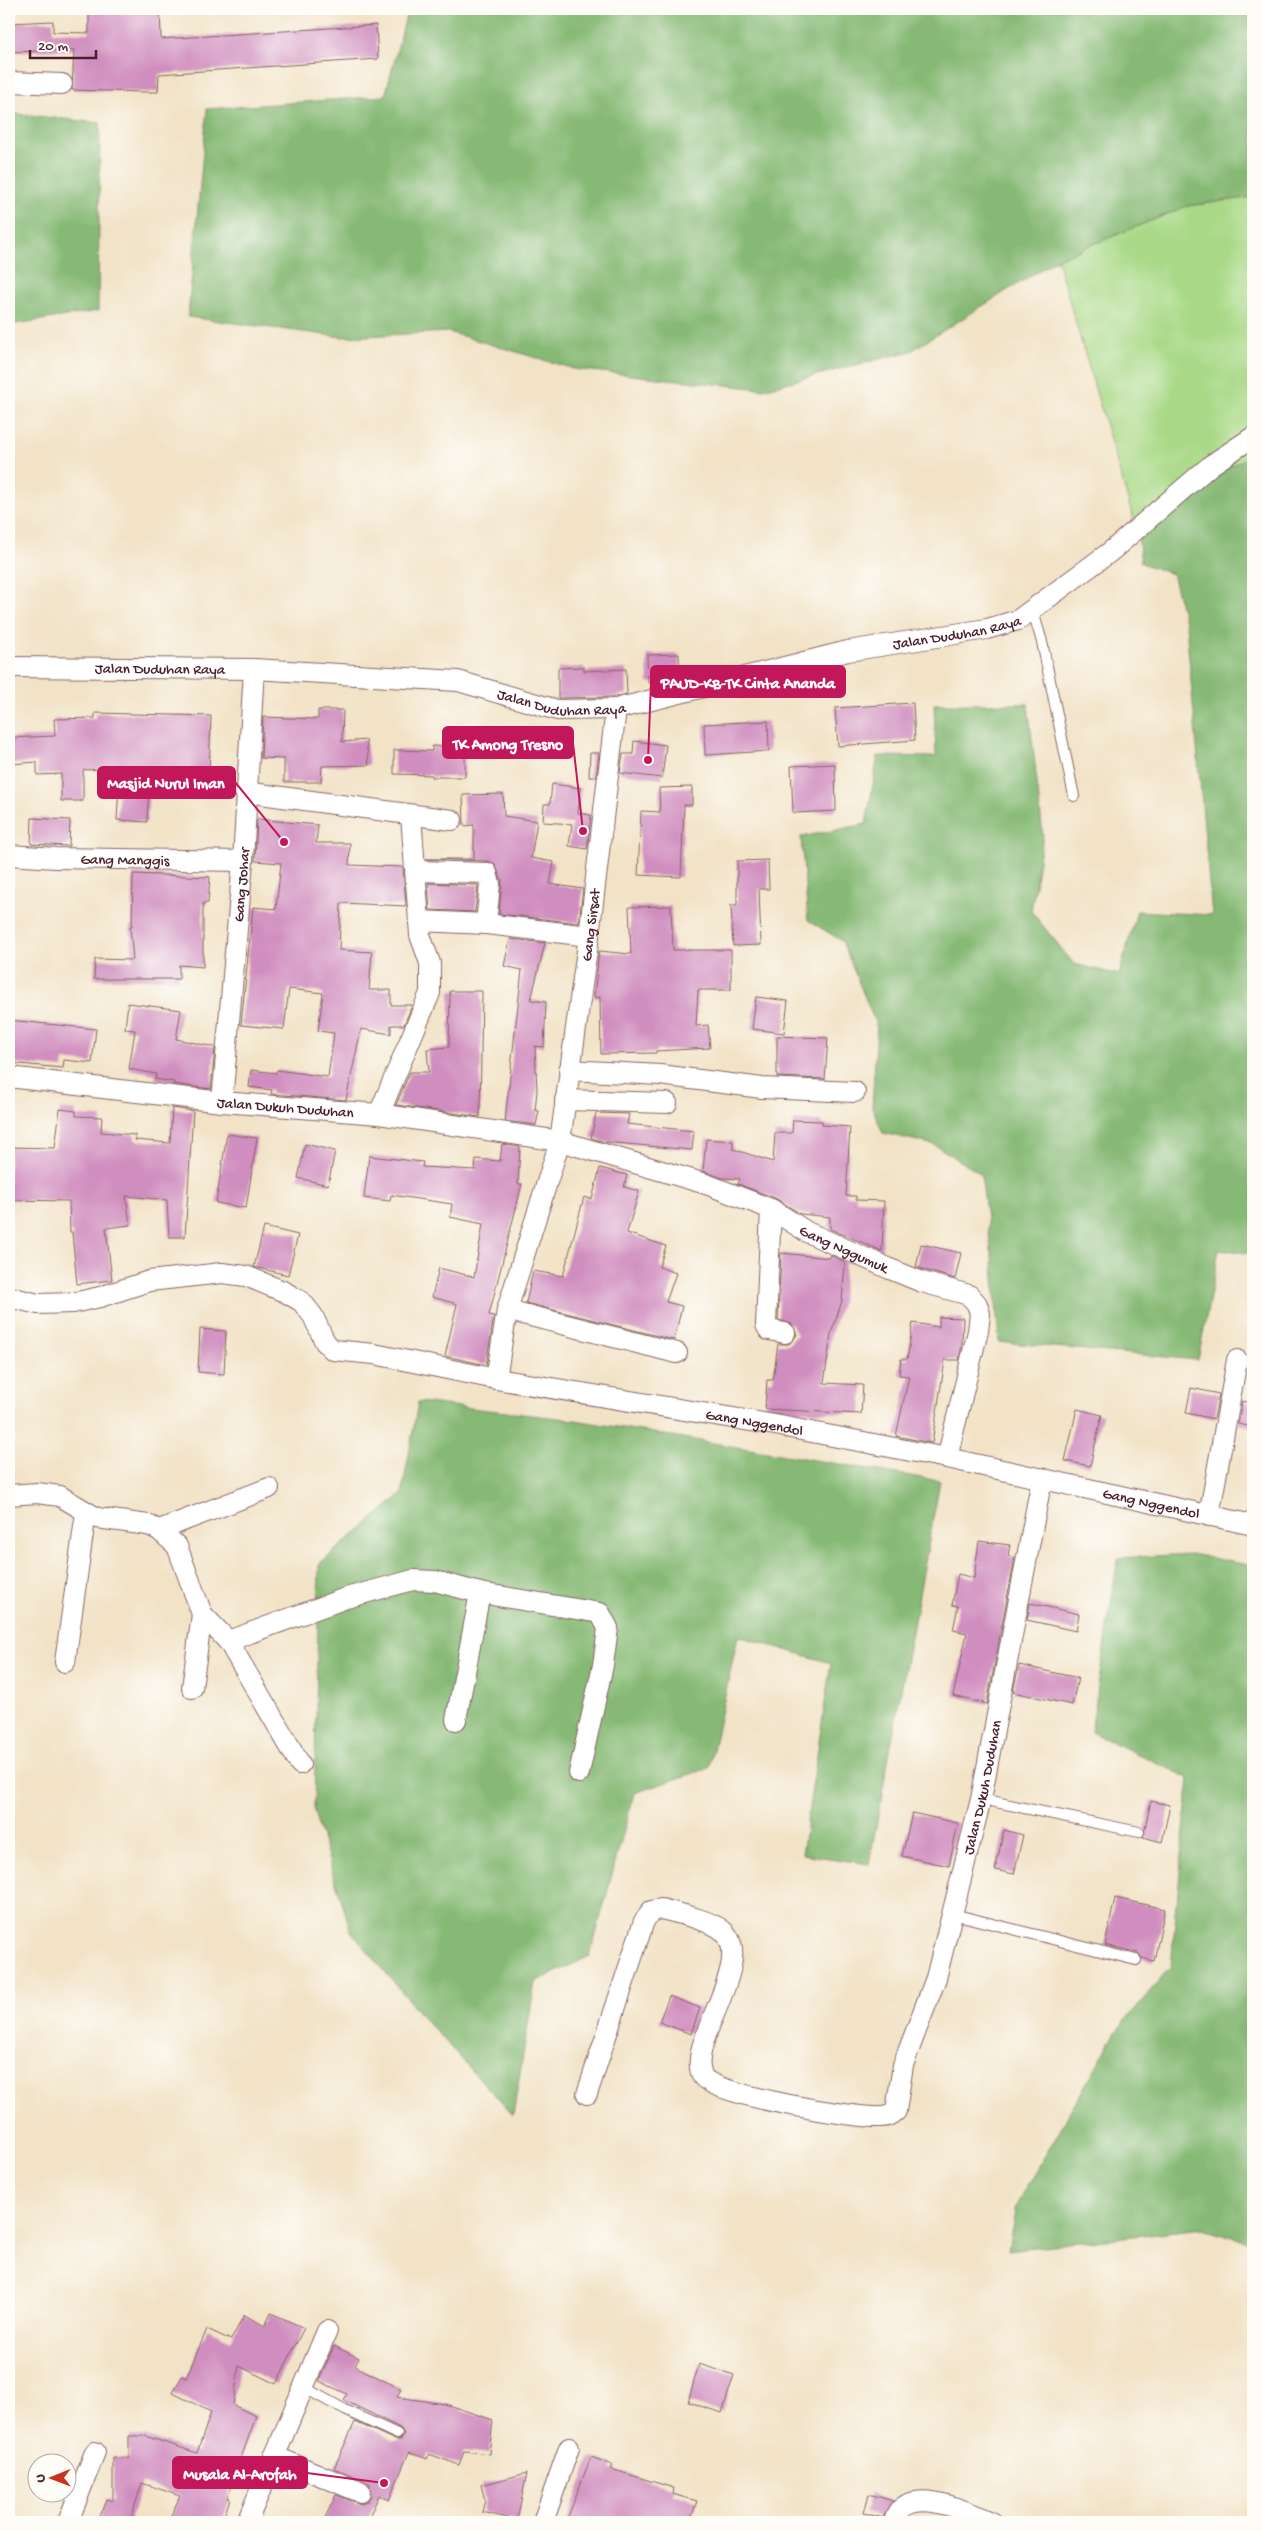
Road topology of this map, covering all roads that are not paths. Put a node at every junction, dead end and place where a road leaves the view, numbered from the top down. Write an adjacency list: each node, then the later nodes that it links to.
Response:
1 (9, 82): 2 (street)
2 (62, 84)
3 (1253, 437): 4 (street, Jalan Duduhan Raya)
4 (1032, 608): 7 (street, Jalan Duduhan Raya); 9 (lane)
5 (9, 668): 6 (street, Jalan Duduhan Raya)
6 (254, 669): 7 (street, Jalan Duduhan Raya); 8 (street, Gang Johar)
7 (616, 709): 17 (street, Gang Sirsat)
8 (245, 792): 10 (street); 13 (street, Gang Johar)
9 (1074, 796)
10 (411, 816): 11 (street); 14 (street)
11 (452, 820)
12 (9, 855): 13 (street, Gang Manggis)
13 (243, 861): 22 (street, Gang Johar)
14 (416, 871): 15 (street); 16 (street)
15 (419, 921): 16 (street); 24 (street)
16 (486, 924): 17 (street)
17 (589, 936): 18 (street, Gang Sirsat)
18 (569, 1070): 20 (street); 21 (street, Gang Sirsat)
19 (9, 1077): 22 (street, Jalan Dukuh Duduhan)
20 (856, 1092)
21 (565, 1100): 23 (street); 25 (street, Gang Sirsat)
22 (222, 1102): 24 (street, Jalan Dukuh Duduhan)
23 (667, 1103)
24 (379, 1114): 25 (street, Jalan Dukuh Duduhan)
25 (560, 1141): 26 (street, Gang Nggumuk); 28 (street)
26 (771, 1210): 29 (street); 33 (street, Gang Nggumuk)
27 (9, 1297): 32 (street, Gang Nggendol)
28 (507, 1310): 30 (street); 32 (street)
29 (785, 1333)
30 (677, 1353)
31 (1237, 1360): 38 (street)
32 (496, 1379): 33 (street, Gang Nggendol)
33 (947, 1458): 34 (street, Gang Nggendol)
34 (1042, 1478): 38 (street, Gang Nggendol); 49 (street, Jalan Dukuh Duduhan)
35 (269, 1488): 40 (street)
36 (9, 1495): 37 (street)
37 (86, 1512): 40 (street); 44 (street)
38 (1208, 1516): 39 (street, Gang Nggendol)
39 (1253, 1525)
40 (159, 1530): 42 (street)
41 (480, 1593): 43 (street); 46 (street); 48 (street)
42 (202, 1614): 43 (street); 45 (street)
43 (228, 1641): 47 (street)
44 (65, 1662)
45 (192, 1688)
46 (456, 1720)
47 (300, 1764)
48 (579, 1773)
49 (981, 1799): 50 (lane); 51 (street, Jalan Dukuh Duduhan)
50 (1139, 1832)
51 (953, 1914): 52 (lane); 53 (street, Jalan Dukuh Duduhan)
52 (1136, 1960)
53 (587, 2094)
54 (327, 2331): 55 (street)
55 (303, 2387): 56 (lane); 59 (street)
56 (397, 2434)
57 (569, 2448): 64 (street)
58 (96, 2452): 62 (street)
59 (274, 2456): 60 (street); 63 (street)
60 (360, 2492)
61 (895, 2519): 65 (street)
62 (68, 2522)
63 (247, 2522)
64 (543, 2522)
65 (991, 2522)

